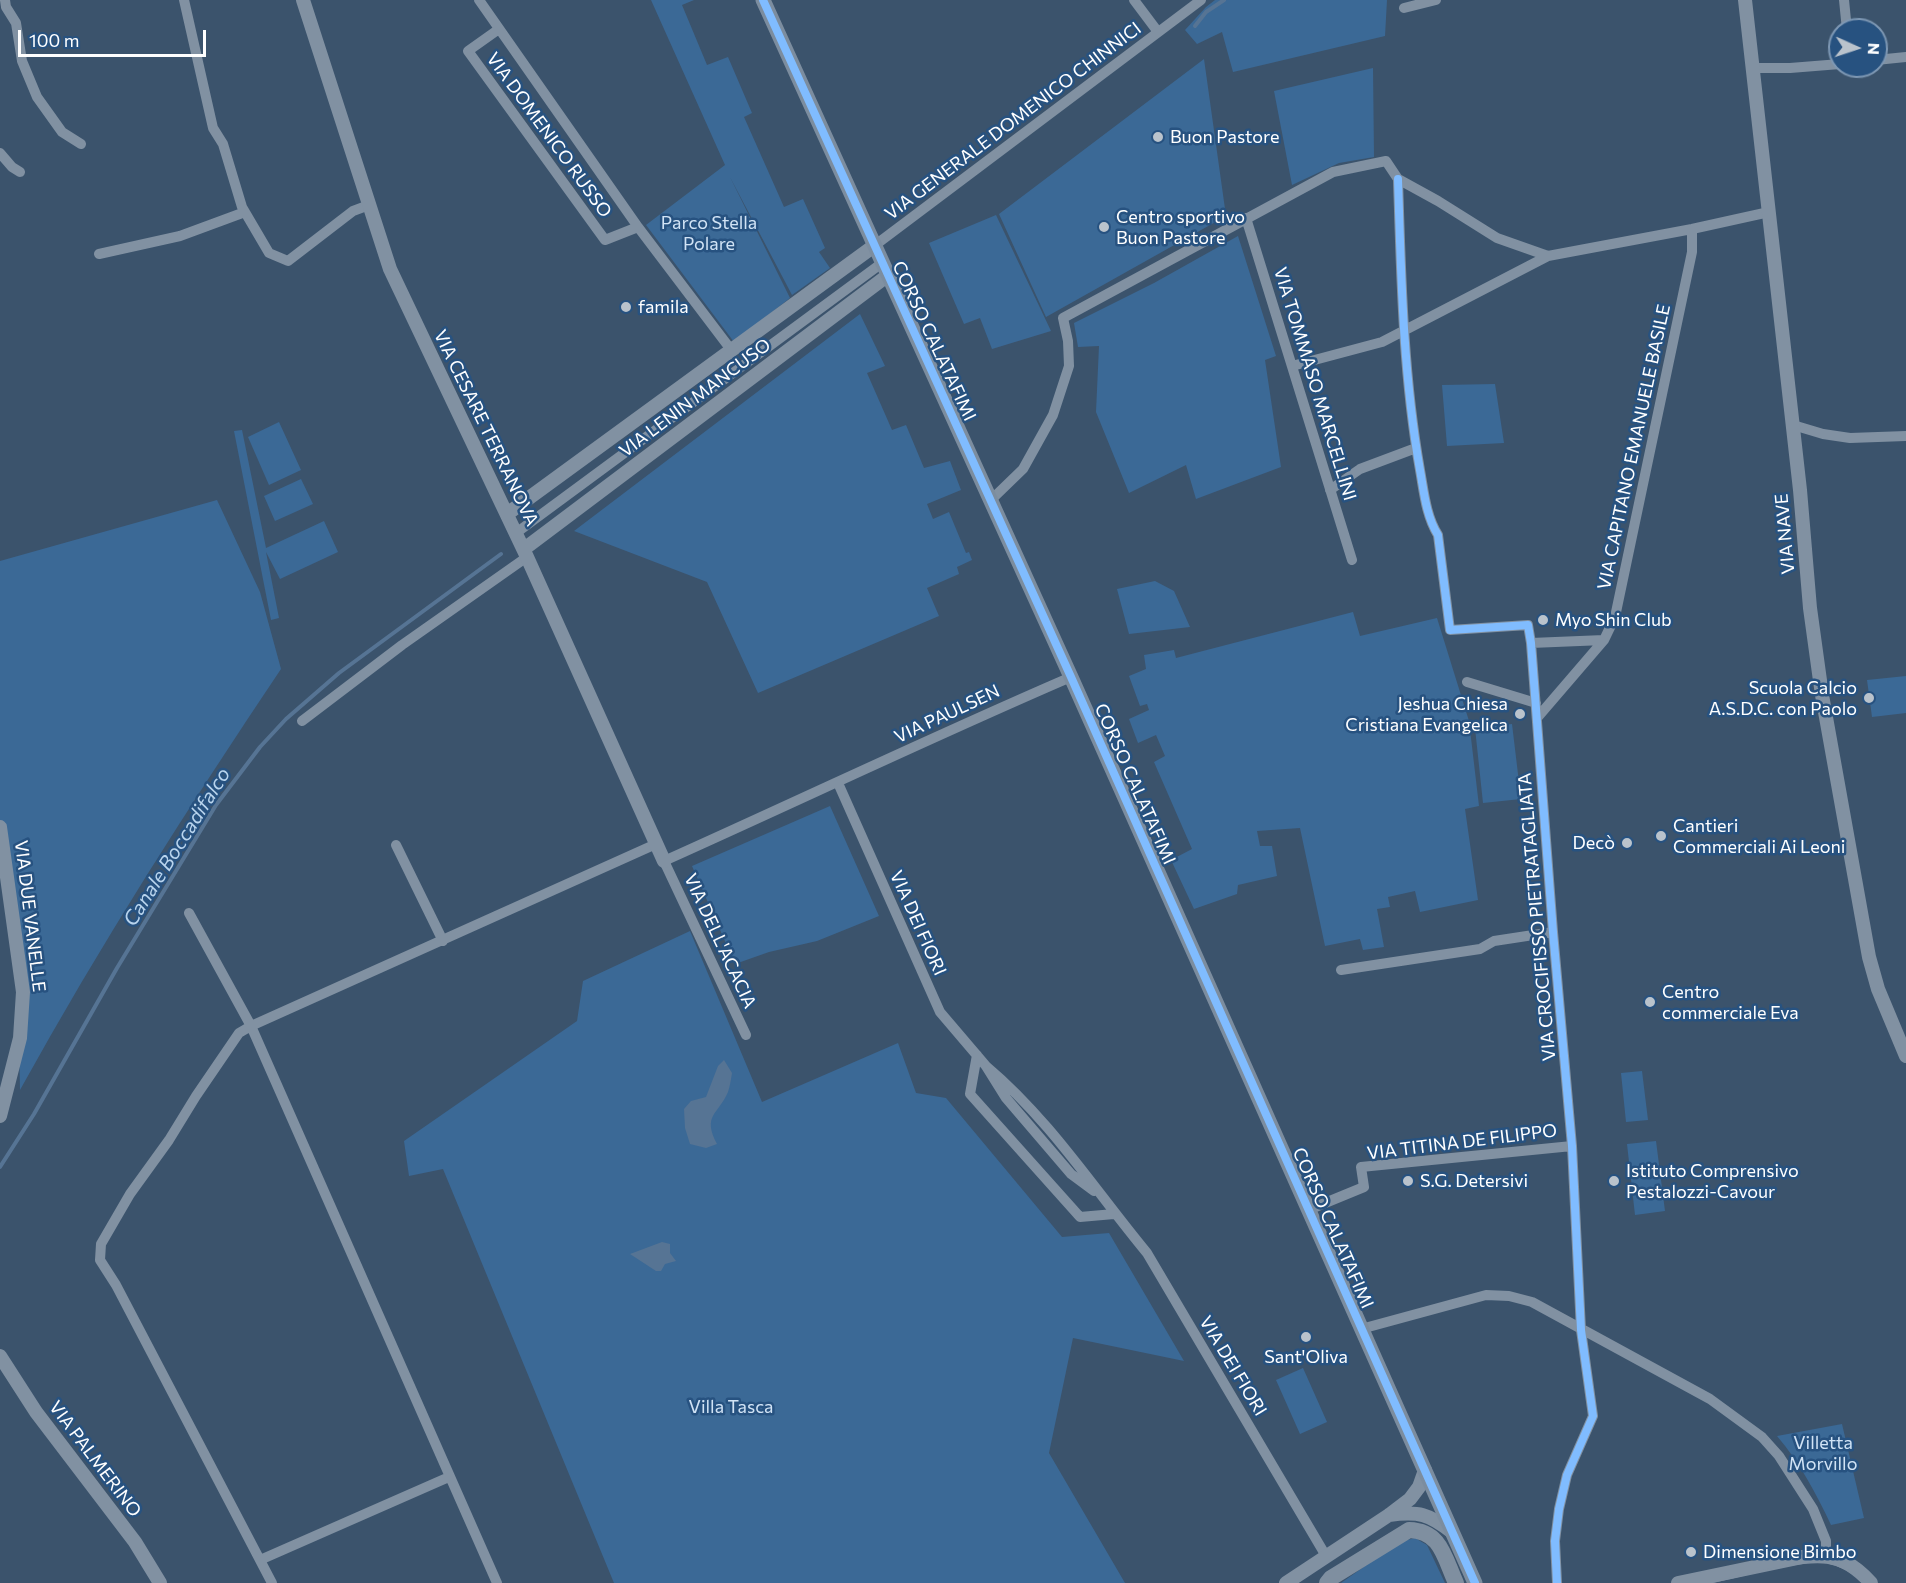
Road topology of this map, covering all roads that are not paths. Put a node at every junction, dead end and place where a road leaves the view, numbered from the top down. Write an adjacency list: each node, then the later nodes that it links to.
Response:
1 (5, 0): 19 (street)
2 (184, 0): 24 (street)
3 (303, 0): 23 (street, VIA CESARE TERRANOVA)
4 (479, 0): 13 (street, VIA DOMENICO RUSSO)
5 (763, 0): 29 (main road, CORSO CALATAFIMI)
6 (1134, 0): 14 (street)
7 (1201, 0): 14 (street, VIA GENERALE DOMENICO CHINNICI)
8 (1436, 0): 11 (street)
9 (1745, 0): 18 (street, VIA NAVE)
10 (1844, 0): 12 (street)
11 (1404, 8)
12 (1846, 18)
13 (499, 29): 27 (street, VIA DOMENICO RUSSO); 27 (street, VIA DOMENICO RUSSO)
14 (1158, 32): 29 (street, VIA GENERALE DOMENICO CHINNICI)
15 (1906, 57): 16 (street)
16 (1888, 59)
17 (1828, 65): 18 (street)
18 (1753, 68): 25 (street, VIA NAVE)
19 (81, 144)
20 (0, 153): 21 (street)
21 (20, 172)
22 (1398, 179): 26 (street); 31 (street); 33 (street)
23 (369, 205): 24 (street); 41 (street, VIA CESARE TERRANOVA)
24 (245, 212): 30 (street)
25 (1769, 212): 28 (street); 36 (street, VIA NAVE)
26 (1246, 218): 35 (street, VIA TOMMASO MARCELLINI); 40 (street)
27 (638, 227): 34 (street, VIA DOMENICO RUSSO)
28 (1692, 229): 31 (street); 45 (street, VIA CAPITANO EMANUELE BASILE)
29 (874, 246): 32 (main road, CORSO CALATAFIMI); 34 (street, VIA LENIN MANCUSO)
30 (99, 254)
31 (1548, 256): 33 (street)
32 (885, 270): 40 (main road, CORSO CALATAFIMI); 42 (street, VIA LENIN MANCUSO); 43 (street, VIA LENIN MANCUSO)
33 (1405, 329): 35 (street); 38 (street)
34 (732, 351): 41 (street, VIA LENIN MANCUSO)
35 (1292, 366): 39 (street, VIA TOMMASO MARCELLINI)
36 (1793, 425): 37 (street); 64 (street, VIA NAVE)
37 (1906, 436)
38 (1416, 448): 39 (street); 46 (street)
39 (1330, 490): 44 (street, VIA TOMMASO MARCELLINI)
40 (991, 500): 47 (main road, CORSO CALATAFIMI)
41 (507, 514): 42 (street, VIA CESARE TERRANOVA)
42 (516, 533): 43 (street, VIA CESARE TERRANOVA)
43 (525, 553): 51 (street); 54 (street, VIA CESARE TERRANOVA)
44 (1352, 560)
45 (1604, 640): 46 (street); 50 (street, VIA CAPITANO EMANUELE BASILE)
46 (1531, 643): 49 (street, VIA CROCIFISSO PIETRATAGLIATA)
47 (1071, 677): 52 (street, VIA PAULSEN); 67 (main road, CORSO CALATAFIMI)
48 (1467, 681): 49 (street)
49 (1536, 703): 50 (street, VIA CROCIFISSO PIETRATAGLIATA)
50 (1537, 718): 58 (street, VIA CROCIFISSO PIETRATAGLIATA)
51 (302, 721)
52 (838, 783): 56 (street, VIA PAULSEN); 63 (street, VIA DEI FIORI)
53 (0, 827): 65 (street, VIA DUE VANELLE)
54 (656, 844): 56 (street, VIA CESARE TERRANOVA); 59 (street)
55 (396, 845): 59 (street)
56 (664, 861): 62 (street, VIA DELL'ACACIA)
57 (189, 913): 61 (street)
58 (1553, 932): 60 (street); 66 (street, VIA CROCIFISSO PIETRATAGLIATA)
59 (442, 941): 61 (street)
60 (1341, 970)
61 (251, 1026): 73 (street); 78 (street)
62 (746, 1035)
63 (977, 1055): 68 (street, VIA DEI FIORI); 68 (street)
64 (1906, 1056)
65 (0, 1116)
66 (1572, 1146): 67 (street, VIA TITINA DE FILIPPO); 70 (street, VIA CROCIFISSO PIETRATAGLIATA)
67 (1308, 1210): 69 (main road, CORSO CALATAFIMI)
68 (1114, 1214): 77 (street, VIA DEI FIORI)
69 (1360, 1329): 70 (street); 72 (main road, CORSO CALATAFIMI)
70 (1581, 1330): 76 (street); 86 (street, VIA CROCIFISSO PIETRATAGLIATA)
71 (0, 1356): 79 (street, VIA PALMERINO)
72 (1425, 1470): 74 (street); 75 (main road, CORSO CALATAFIMI)
73 (449, 1478): 78 (street); 81 (street)
74 (1389, 1515): 75 (street); 77 (street)
75 (1452, 1532): 85 (main road, CORSO CALATAFIMI)
76 (1826, 1555): 87 (street); 88 (street)
77 (1326, 1556): 82 (street)
78 (260, 1560): 80 (street)
79 (160, 1583)
80 (272, 1583)
81 (497, 1583)
82 (1286, 1583)
83 (1327, 1583): 84 (main road)
84 (1456, 1583)
85 (1474, 1583)
86 (1557, 1583)
87 (1678, 1583)
88 (1871, 1583)

